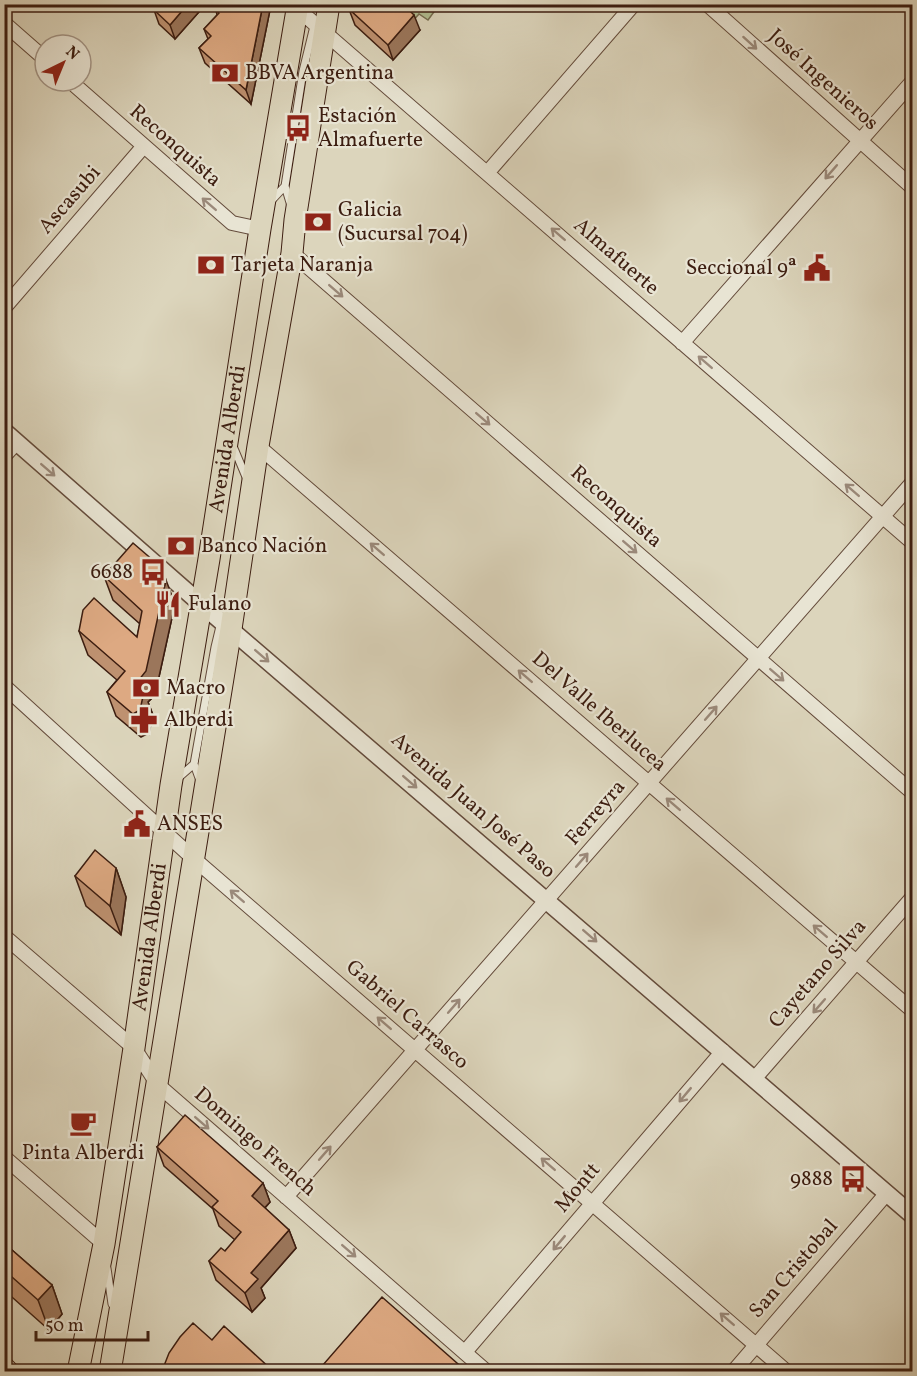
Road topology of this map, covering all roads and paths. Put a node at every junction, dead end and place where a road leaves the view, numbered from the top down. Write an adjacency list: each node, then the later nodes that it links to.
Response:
1 (634, 4): 10 (street)
2 (706, 4): 8 (street, José Ingenieros, one-way to 8)
3 (310, 13): 10 (street, Almafuerte); 11 (lane); 13 (main road, Avenida Alberdi); 14 (main road, Avenida Alberdi)
4 (7, 29): 5 (street)
5 (33, 50)
6 (912, 82): 8 (street)
7 (83, 93): 9 (street, Reconquista)
8 (859, 140): 12 (street, José Ingenieros); 17 (street, one-way to 17)
9 (143, 147): 13 (street, Reconquista, one-way to 9); 16 (street, Ascasubi)
10 (488, 172): 17 (street, Almafuerte, one-way to 10)
11 (285, 186): 13 (lane); 14 (lane)
12 (912, 187)
13 (261, 219): 18 (main road, Avenida Alberdi)
14 (295, 220): 15 (main road, Avenida Alberdi)
15 (292, 253): 20 (main road, Avenida Alberdi); 31 (street, Reconquista, one-way to 31)
16 (4, 308)
17 (682, 343): 24 (street, Almafuerte, one-way to 17)
18 (228, 435): 22 (lane); 29 (main road, Avenida Alberdi)
19 (10, 436): 21 (street); 29 (street, Avenida Juan José Paso, one-way to 29)
20 (258, 446): 22 (lane); 30 (main road, Avenida Alberdi); 34 (street, Del Valle Iberlucea, one-way to 20)
21 (4, 456)
22 (246, 477): 25 (lane)
23 (912, 483): 24 (street, Ferreyra)
24 (883, 516): 26 (street, Almafuerte); 31 (street, Ferreyra)
25 (237, 527)
26 (912, 542)
27 (230, 579): 28 (lane)
28 (229, 589)
29 (201, 604): 30 (street, Avenida Juan José Paso); 35 (main road, Avenida Alberdi)
30 (225, 620): 33 (lane); 36 (main road, Avenida Alberdi); 41 (street, Avenida Juan José Paso, one-way to 41)
31 (759, 658): 34 (street, Ferreyra, one-way to 31); 37 (street, Reconquista, one-way to 37)
32 (4, 686): 38 (street, Gabriel Carrasco)
33 (194, 764): 35 (lane); 36 (lane)
34 (649, 783): 41 (street, Ferreyra, one-way to 34); 43 (street, Del Valle Iberlucea, one-way to 34)
35 (171, 784): 38 (main road, Avenida Alberdi)
36 (203, 792): 39 (main road, Avenida Alberdi)
37 (912, 792)
38 (164, 831): 39 (street, Gabriel Carrasco); 45 (main road, Avenida Alberdi)
39 (194, 858): 46 (street, Gabriel Carrasco, one-way to 39); 49 (main road, Avenida Alberdi)
40 (912, 898): 43 (street, Cayetano Silva)
41 (547, 900): 46 (street, Ferreyra, one-way to 41); 47 (street, Avenida Juan José Paso, one-way to 47)
42 (4, 936): 45 (street, Domingo French)
43 (857, 962): 44 (street, Del Valle Iberlucea); 48 (street, Cayetano Silva, one-way to 48)
44 (912, 1010)
45 (134, 1048): 49 (street, Domingo French); 55 (main road, Avenida Alberdi)
46 (415, 1050): 52 (street, Ferreyra, one-way to 46); 53 (street, Gabriel Carrasco, one-way to 46)
47 (723, 1050): 48 (street, Avenida Juan José Paso); 53 (street, Montt, one-way to 53)
48 (755, 1078): 51 (street, Avenida Juan José Paso)
49 (158, 1085): 52 (street, Domingo French, one-way to 52); 56 (main road, Avenida Alberdi)
50 (4, 1157): 55 (street)
51 (887, 1193): 54 (street, Avenida Juan José Paso); 58 (street, San Cristobal)
52 (286, 1197): 59 (street, Domingo French, one-way to 59)
53 (593, 1203): 58 (street, Gabriel Carrasco, one-way to 53); 59 (street, Montt, one-way to 59)
54 (912, 1215)
55 (104, 1244): 57 (lane); 62 (main road, Avenida Alberdi)
56 (128, 1263): 57 (lane); 64 (main road, Avenida Alberdi)
57 (112, 1304): 63 (lane)
58 (756, 1345): 66 (street, San Cristobal); 67 (street, Gabriel Carrasco)
59 (465, 1352): 65 (street, Domingo French)
60 (4, 1367): 61 (main road)
61 (9, 1371)
62 (78, 1371)
63 (102, 1371)
64 (110, 1371)
65 (487, 1371)
66 (733, 1371)
67 (787, 1371)

